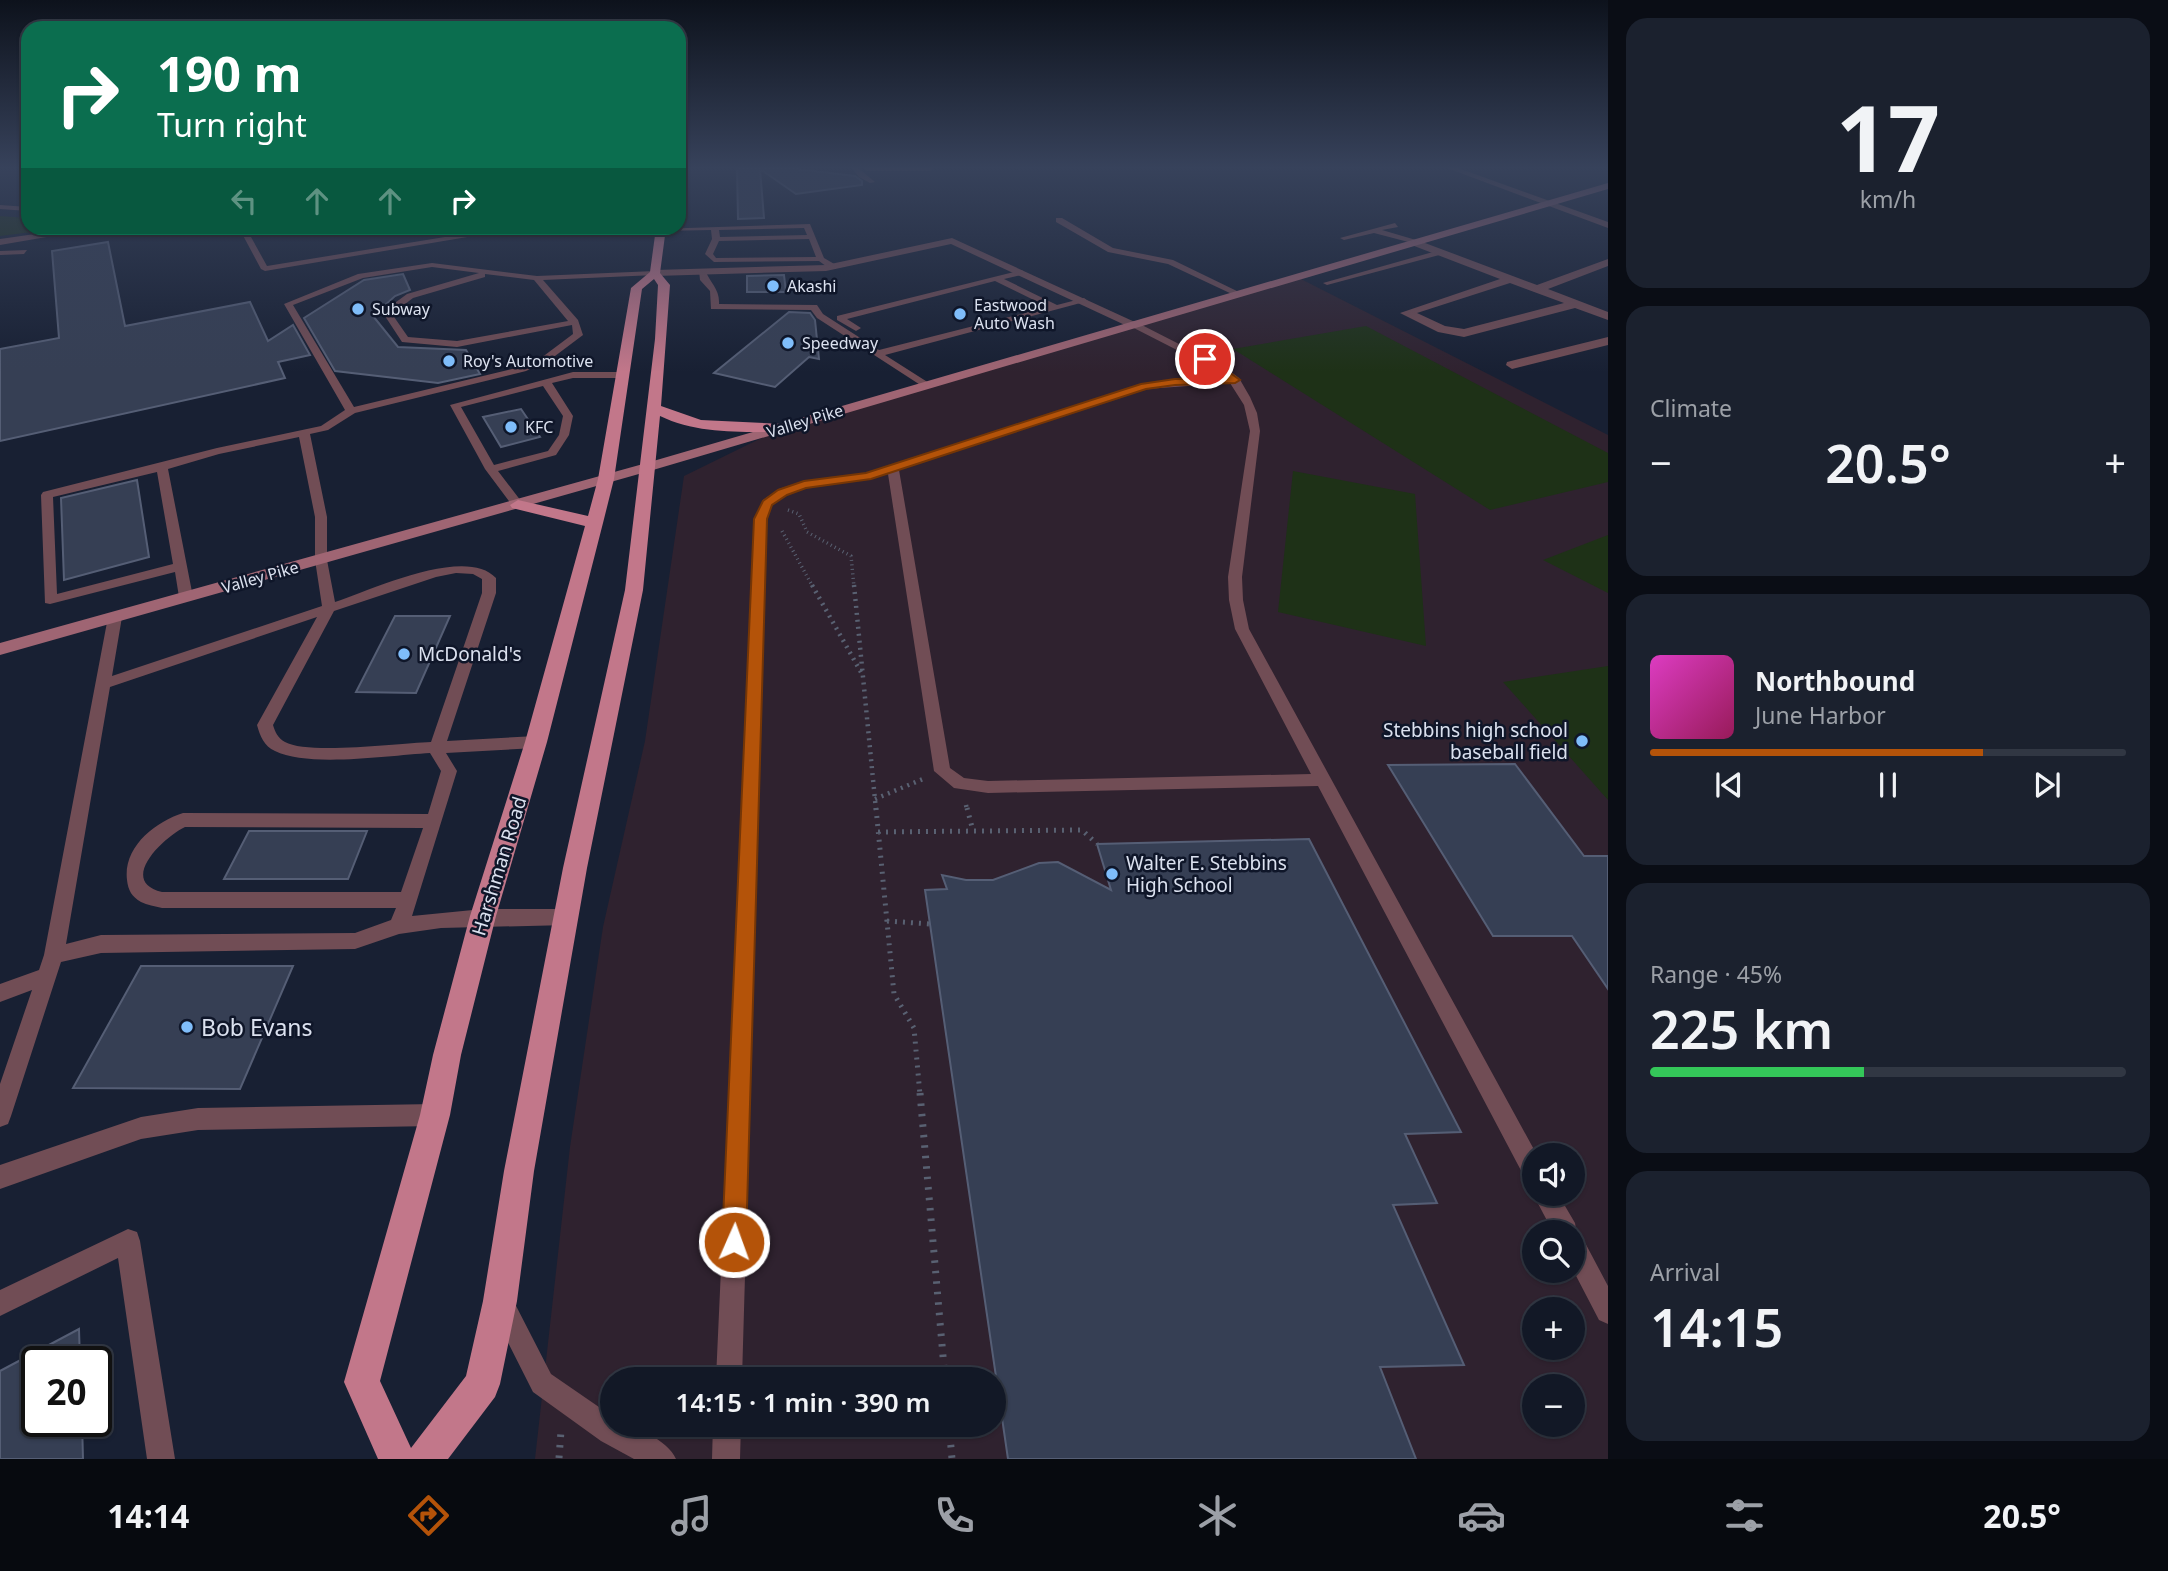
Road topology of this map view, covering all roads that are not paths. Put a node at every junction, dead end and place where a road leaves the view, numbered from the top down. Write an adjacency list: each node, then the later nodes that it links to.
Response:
1 (40, 236): 12 (street)
2 (247, 236): 3 (lane)
3 (468, 236)
4 (660, 236): 23 (main road, Harshman Road)
5 (1087, 236): 29 (lane)
6 (1351, 236): 10 (lane)
7 (1394, 236): 13 (lane)
8 (1433, 236): 13 (street, Valley Pike)
9 (812, 237): 11 (lane); 17 (lane)
10 (1344, 238)
11 (716, 239): 17 (lane)
12 (0, 242)
13 (1413, 242): 15 (street); 29 (street, Valley Pike)
14 (24, 251): 16 (lane)
15 (1440, 252): 26 (street); 27 (lane)
16 (0, 253)
17 (821, 259): 19 (lane)
18 (1608, 262): 28 (street)
19 (833, 267): 21 (street); 22 (street)
20 (492, 272): 24 (lane); 34 (lane); 45 (lane)
21 (702, 272): 23 (street); 38 (lane)
22 (1022, 272): 25 (lane); 30 (street)
23 (655, 273): 24 (lane); 40 (main road, Harshman Road); 44 (main road, Harshman Road)
24 (537, 278): 34 (lane)
25 (997, 279): 32 (lane); 37 (lane)
26 (1511, 279): 28 (street); 31 (street)
27 (1327, 283)
28 (1538, 289): 31 (street)
29 (1237, 293): 35 (street, Valley Pike)
30 (1084, 301): 32 (lane); 35 (street)
31 (1575, 303): 33 (street)
32 (1056, 308): 37 (lane)
33 (1608, 316)
34 (575, 322): 45 (lane)
35 (1131, 323): 41 (lane); 43 (street, Valley Pike)
36 (1608, 341): 39 (street)
37 (890, 350): 38 (lane)
38 (876, 354): 43 (lane)
39 (1513, 365)
40 (624, 375): 42 (lane); 52 (main road, Harshman Road)
41 (1235, 380): 50 (lane); 64 (lane)
42 (546, 382): 51 (lane); 51 (lane)
43 (925, 385): 46 (street, Valley Pike)
44 (655, 409): 46 (main road); 49 (main road, Harshman Road)
45 (351, 411): 47 (lane)
46 (782, 428): 49 (street, Valley Pike)
47 (304, 433): 48 (lane); 55 (lane)
48 (162, 467): 56 (lane); 56 (lane)
49 (648, 467): 52 (street, Valley Pike); 68 (main road, Harshman Road)
50 (893, 468): 64 (lane); 81 (lane)
51 (491, 469): 53 (lane)
52 (606, 479): 53 (street, Valley Pike); 54 (main road, Harshman Road)
53 (518, 505): 54 (main road); 55 (street, Valley Pike)
54 (595, 523): 62 (main road, Harshman Road)
55 (321, 560): 57 (street, Valley Pike); 58 (lane)
56 (181, 566): 57 (lane)
57 (186, 597): 59 (street, Valley Pike)
58 (329, 608): 61 (lane); 63 (lane); 63 (lane)
59 (115, 617): 60 (street, Valley Pike); 61 (lane)
60 (0, 649)
61 (104, 684): 70 (lane)
62 (536, 742): 63 (lane); 67 (main road, Harshman Road)
63 (436, 749): 65 (lane)
64 (1324, 780): 75 (lane)
65 (435, 821): 66 (lane); 66 (lane)
66 (408, 900): 69 (lane)
67 (483, 916): 68 (lane); 69 (lane); 73 (main road, Harshman Road)
68 (568, 917): 78 (main road, Harshman Road)
69 (399, 926): 70 (lane)
70 (54, 955): 71 (lane)
71 (47, 976): 72 (lane); 74 (lane)
72 (0, 993)
73 (435, 1115): 76 (lane); 84 (main road, Harshman Road)
74 (0, 1116)
75 (1522, 1150)
76 (0, 1177)
77 (1585, 1268): 80 (lane)
78 (500, 1301): 85 (main road, Harshman Road); 86 (lane)
79 (0, 1303): 83 (lane)
80 (1608, 1311)
81 (729, 1367)
82 (727, 1437): 87 (lane)
83 (161, 1459)
84 (397, 1459)
85 (425, 1459)
86 (662, 1459)
87 (726, 1459)

